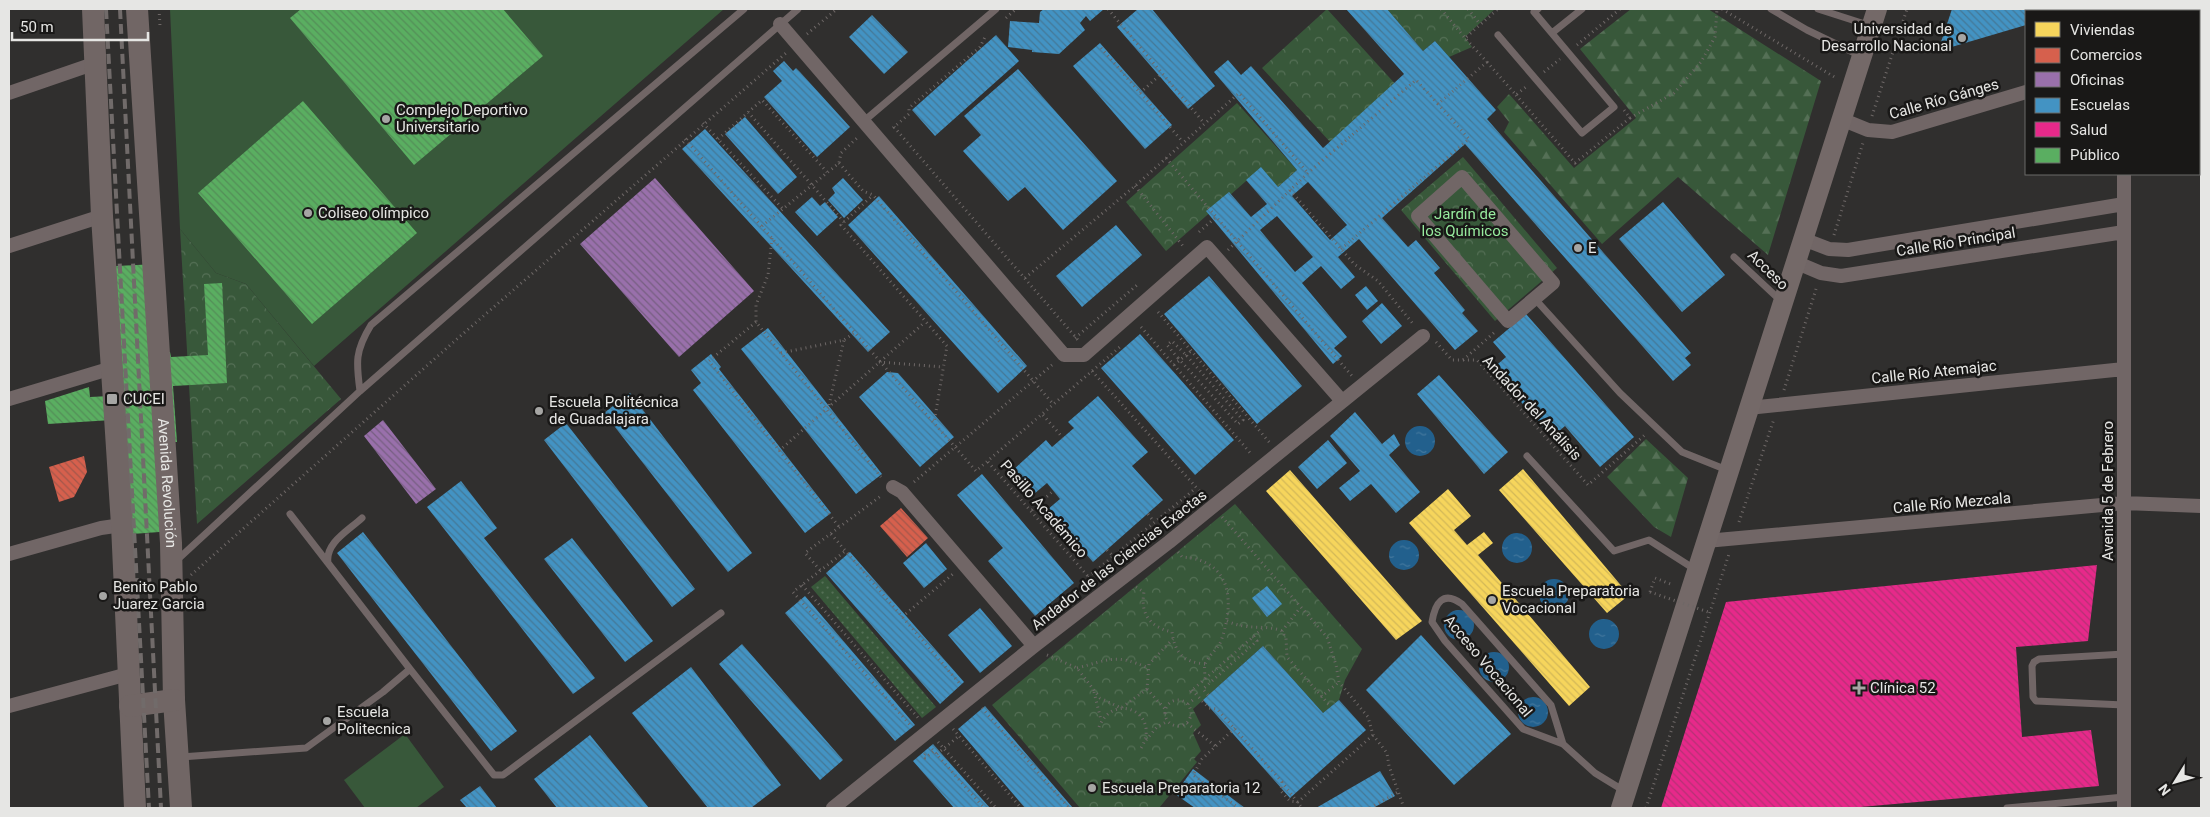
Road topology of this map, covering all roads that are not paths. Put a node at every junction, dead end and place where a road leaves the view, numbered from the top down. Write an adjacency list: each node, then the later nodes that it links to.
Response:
1 (93, 9): 16 (main road)
2 (137, 9): 50 (main road, Avenida Revolución)
3 (744, 9): 34 (lane)
4 (798, 9): 12 (lane)
5 (996, 9): 20 (lane)
6 (1582, 9): 13 (lane)
7 (1771, 9): 15 (lane)
8 (1818, 9): 10 (lane)
9 (1536, 10): 13 (lane)
10 (1829, 10): 11 (lane)
11 (1874, 17): 15 (main road)
12 (780, 24): 20 (street); 34 (lane)
13 (1552, 34): 14 (lane)
14 (1498, 35)
15 (1862, 56): 19 (main road)
16 (96, 63): 18 (street); 23 (main road)
17 (2025, 92): 19 (street, Calle Río Gánges)
18 (9, 93)
19 (1841, 119): 25 (main road)
20 (864, 121): 36 (street)
21 (2124, 175): 22 (street, Avenida 5 de Febrero)
22 (2124, 204): 24 (street, Avenida 5 de Febrero); 25 (street, Calle Río Principal)
23 (102, 216): 26 (street); 32 (main road)
24 (2124, 232): 28 (street, Calle Río Principal); 33 (street, Avenida 5 de Febrero)
25 (1803, 238): 28 (main road)
26 (9, 246)
27 (1734, 257): 30 (lane, Acceso)
28 (1795, 262): 30 (main road)
29 (1535, 299): 29 (street); 39 (lane)
30 (1782, 302): 37 (main road)
31 (1423, 336): 36 (street, Andador de las Ciencias Exactas)
32 (112, 368): 35 (street); 45 (main road)
33 (2124, 369): 37 (street, Calle Río Atemajac); 41 (street, Avenida 5 de Febrero)
34 (360, 391): 50 (lane)
35 (9, 399)
36 (1342, 401): 52 (street, Andador de las Ciencias Exactas)
37 (1748, 408): 39 (main road)
38 (1527, 456): 49 (lane)
39 (1728, 470): 46 (main road)
40 (897, 490): 52 (street)
41 (2124, 503): 42 (street, Calle Río Mezcala); 46 (street, Calle Río Mezcala); 53 (street, Avenida 5 de Febrero)
42 (2201, 506)
43 (290, 514): 48 (lane)
44 (362, 518): 48 (lane)
45 (122, 525): 47 (street); 55 (main road)
46 (1706, 541): 49 (main road)
47 (9, 554)
48 (328, 564): 54 (lane)
49 (1696, 570): 62 (main road)
50 (179, 572): 56 (main road, Avenida Revolución)
51 (721, 613): 54 (lane)
52 (1034, 646): 66 (street, Andador de las Ciencias Exactas)
53 (2124, 654): 57 (street, Avenida 5 de Febrero); 57 (lane)
54 (410, 669): 61 (lane)
55 (128, 674): 58 (street); 59 (main road)
56 (174, 700): 59 (main road); 61 (main road, Avenida Revolución)
57 (2124, 705): 63 (street, Avenida 5 de Febrero)
58 (9, 706)
59 (130, 706): 64 (main road)
60 (1564, 744): 60 (lane, Acceso Vocacional); 62 (lane, Acceso Vocacional)
61 (178, 757): 65 (main road, Avenida Revolución)
62 (1623, 800)
63 (2124, 803): 67 (lane)
64 (135, 808)
65 (180, 808)
66 (833, 808)
67 (2007, 808)

